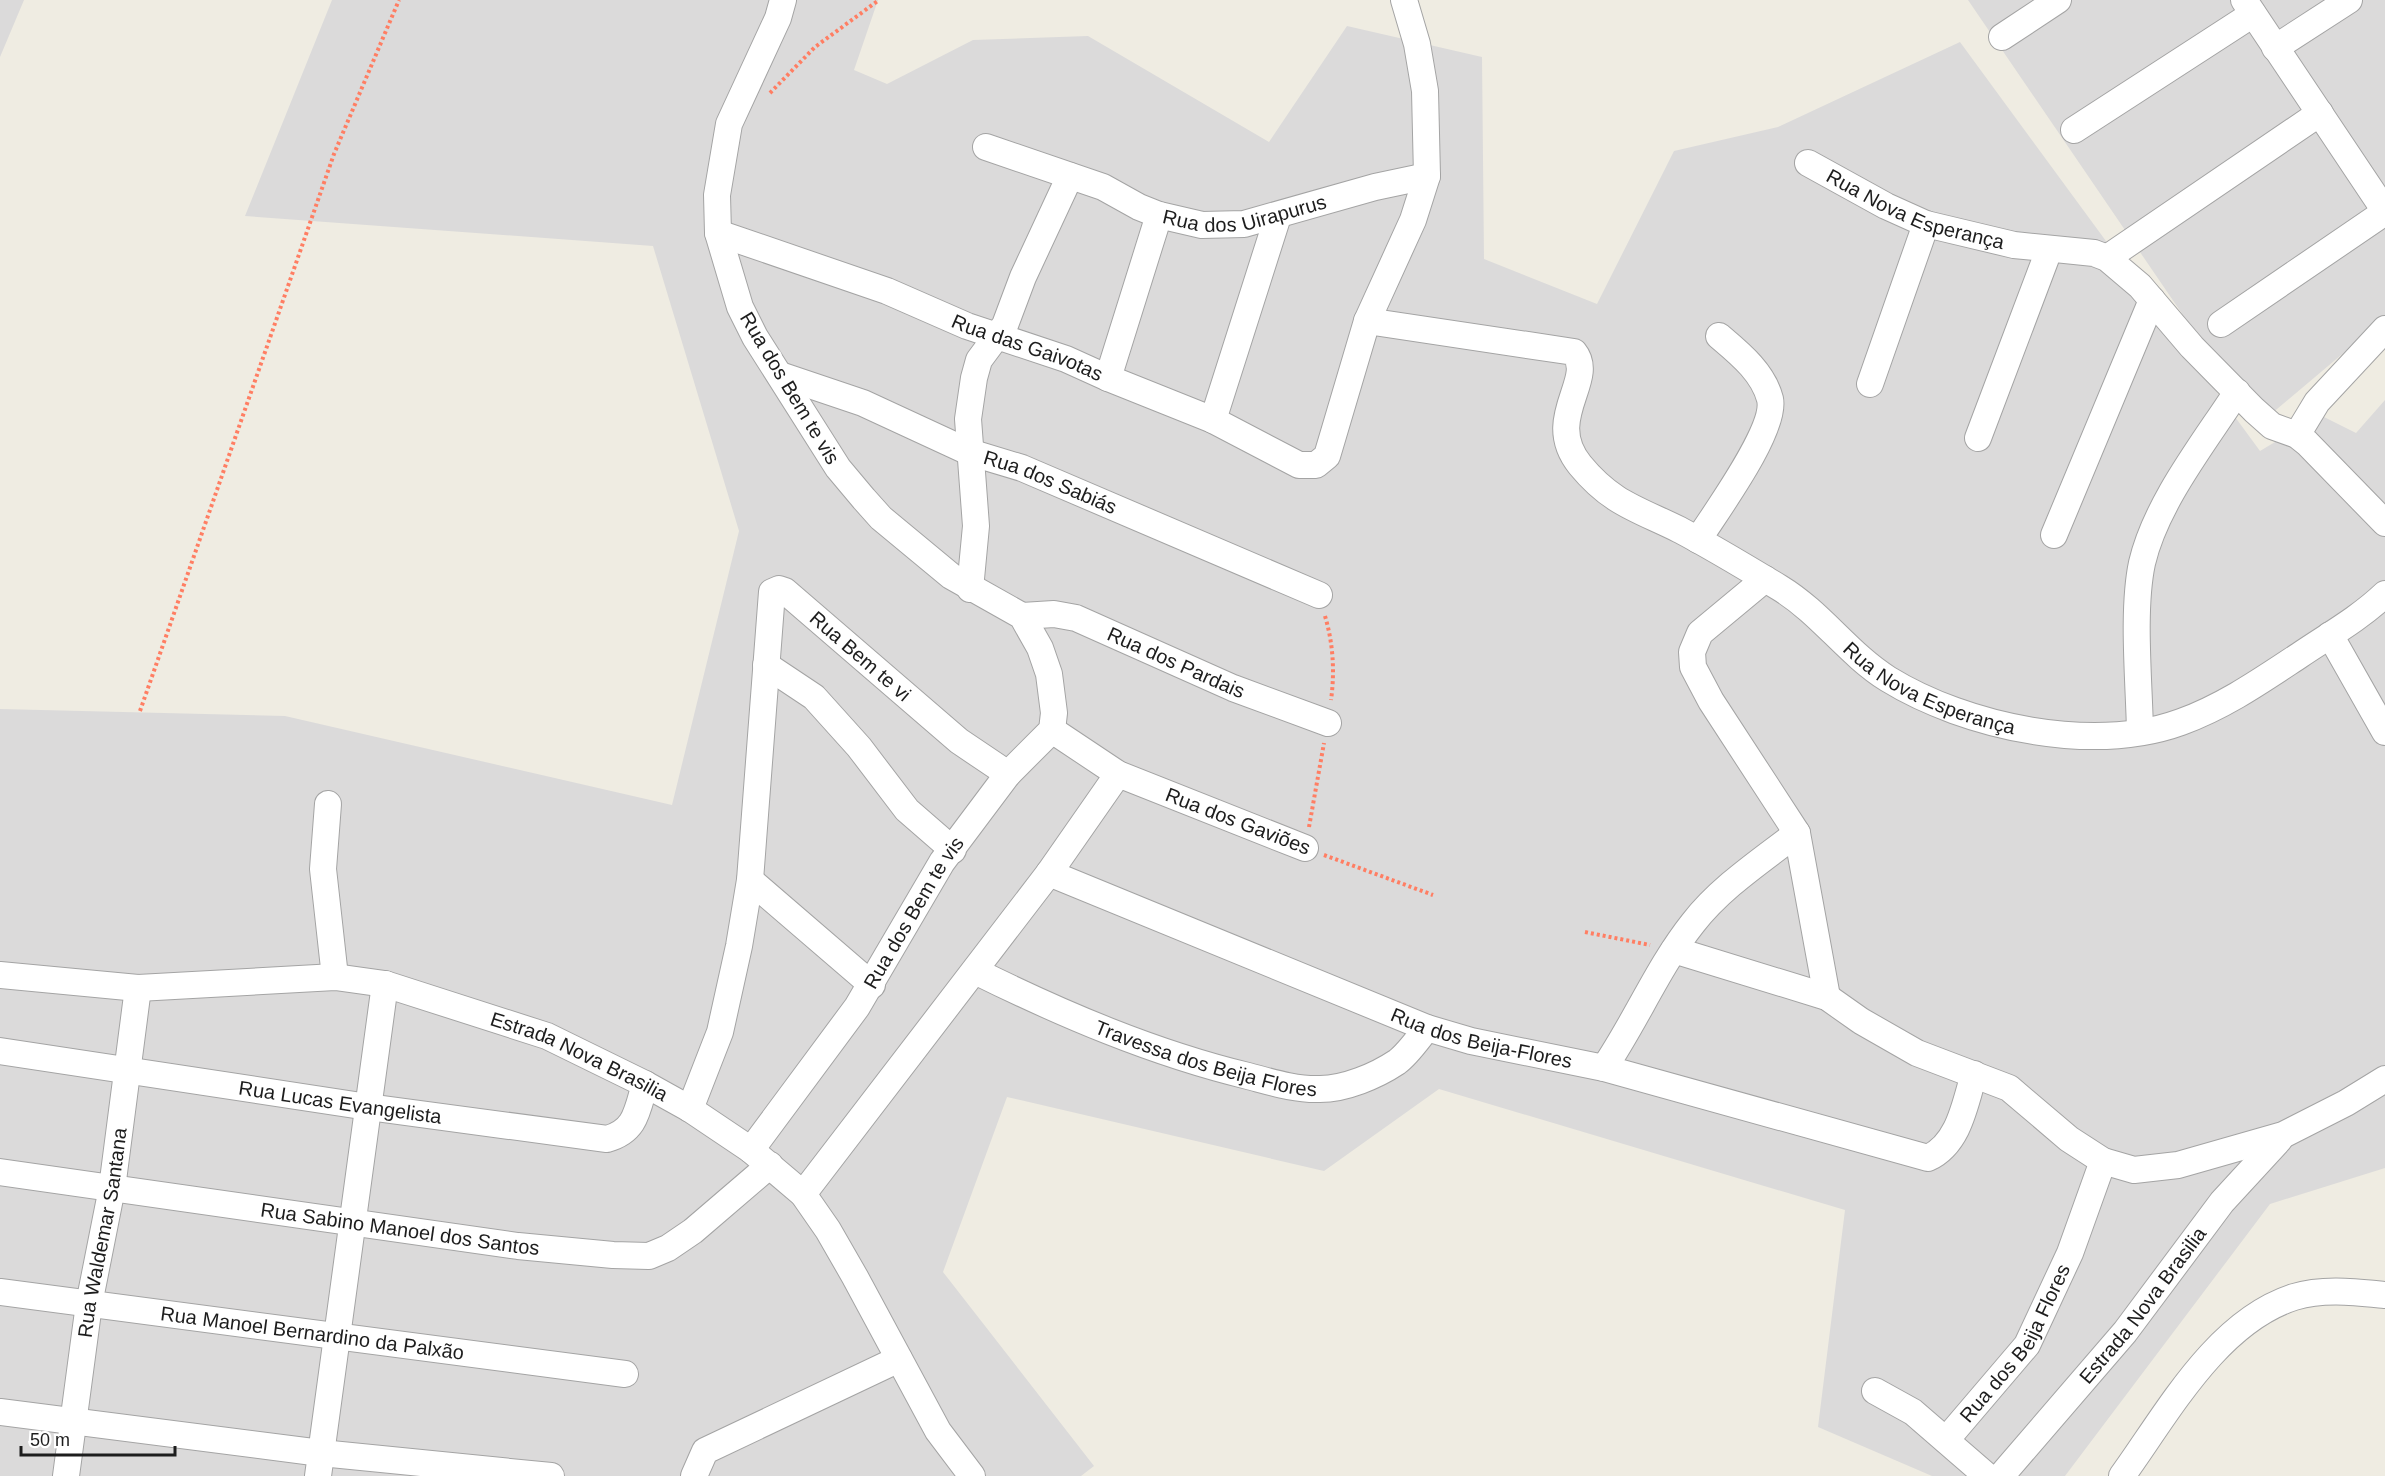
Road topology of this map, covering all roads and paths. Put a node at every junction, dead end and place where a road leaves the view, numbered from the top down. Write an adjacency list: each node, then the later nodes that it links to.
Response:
1 (399, 0): 48 (path)
2 (783, 0): 21 (street, Rua dos Bem te vis)
3 (879, 0): 10 (path)
4 (1404, 0): 16 (street)
5 (2058, 0): 8 (street)
6 (2349, 0): 9 (street)
7 (2249, 7): 9 (street); 12 (street)
8 (2002, 37)
9 (2275, 48): 11 (street)
10 (764, 100)
11 (2320, 113): 17 (street); 23 (street)
12 (2074, 130)
13 (986, 147): 15 (street, Rua dos Uirapurus)
14 (1808, 163): 20 (street, Rua Nova Esperança)
15 (1070, 176): 18 (street, Rua dos Uirapurus); 28 (street)
16 (1427, 176): 19 (street, Rua dos Uirapurus); 25 (street)
17 (2385, 211): 26 (street)
18 (1159, 214): 19 (street, Rua dos Uirapurus); 31 (street)
19 (1278, 216): 34 (street)
20 (1926, 224): 22 (street, Rua Nova Esperança); 32 (street)
21 (718, 233): 28 (street, Rua das Gaivotas); 30 (street, Rua dos Bem te vis)
22 (2049, 250): 23 (street, Rua Nova Esperança); 36 (street)
23 (2107, 258): 24 (street, Rua Nova Esperança)
24 (2152, 300): 33 (street, Rua Nova Esperança); 39 (street)
25 (1367, 321): 34 (street, Rua das Gaivotas); 40 (street, Rua Nova Esperança)
26 (2220, 324)
27 (2385, 329): 35 (street)
28 (999, 336): 31 (street, Rua das Gaivotas); 37 (street)
29 (1719, 336): 40 (street)
30 (780, 375): 37 (street, Rua dos Sabiás); 42 (street, Rua dos Bem te vis)
31 (1108, 378): 34 (street, Rua das Gaivotas)
32 (1870, 384)
33 (2237, 392): 35 (street, Rua Nova Esperança); 51 (street)
34 (1213, 420)
35 (2297, 435): 38 (street, Rua Nova Esperança)
36 (1978, 438)
37 (969, 452): 42 (street); 44 (street, Rua dos Sabiás)
38 (2385, 523)
39 (2054, 535)
40 (1698, 540): 41 (street, Rua Nova Esperança)
41 (1765, 579): 51 (street, Rua Nova Esperança); 56 (street)
42 (970, 589): 45 (street, Rua dos Bem te vis)
43 (2385, 594): 46 (street, Rua Nova Esperança)
44 (1319, 595)
45 (1022, 616): 49 (street, Rua dos Pardais); 50 (street)
46 (2330, 635): 51 (street, Rua Nova Esperança); 52 (street)
47 (766, 665): 53 (street, Rua Bem te vi); 58 (street); 60 (street, Rua Bem te vi)
48 (140, 711)
49 (1328, 723)
50 (1052, 730): 53 (street, Rua dos Bem te vis); 54 (street, Rua dos Gaviões)
51 (2140, 731)
52 (2385, 732)
53 (1008, 774): 58 (street, Rua dos Bem te vis)
54 (1118, 774): 57 (street, Rua dos Gaviões); 59 (street)
55 (328, 804): 66 (street)
56 (1797, 833): 63 (street); 70 (street)
57 (1305, 848): 61 (path, Rua dos Gaviões)
58 (953, 850): 68 (street, Rua dos Bem te vis)
59 (1049, 873): 64 (street); 71 (street, Rua dos Beija-Flores)
60 (750, 880): 68 (street); 79 (street, Rua Bem te vi)
61 (1433, 895)
62 (1585, 932): 63 (path)
63 (1674, 950): 70 (street); 73 (street)
64 (975, 971): 71 (street, Travessa dos Beija Flores); 85 (street)
65 (0, 975): 69 (street, Estrada Nova Brasilia)
66 (335, 977): 67 (street, Estrada Nova Brasilia); 69 (street, Estrada Nova Brasilia)
67 (385, 984): 77 (street, Estrada Nova Brasilia); 78 (street)
68 (872, 985): 81 (street, Rua dos Bem te vis)
69 (138, 988): 74 (street, Rua Waldemar Santana)
70 (1827, 997): 75 (street)
71 (1427, 1028): 73 (street, Rua dos Beija-Flores)
72 (0, 1051): 74 (street, Rua Lucas Evangelista)
73 (1604, 1068): 75 (street, Rua dos Beija-Flores)
74 (126, 1072): 78 (street, Rua Lucas Evangelista); 84 (street, Rua Waldemar Santana)
75 (1974, 1074): 82 (street)
76 (2385, 1078): 80 (street)
77 (645, 1084): 78 (street, Rua Lucas Evangelista); 79 (street, Estrada Nova Brasilia)
78 (368, 1107): 86 (street)
79 (690, 1109): 81 (street, Estrada Nova Brasilia)
80 (2283, 1135): 82 (street); 103 (street, Estrada Nova Brasilia)
81 (760, 1157): 85 (street, Estrada Nova Brasilia); 86 (street, Rua Sabino Manoel dos Santos)
82 (2103, 1161): 96 (street, Rua dos Beija Flores)
83 (0, 1172): 84 (street, Rua Sabino Manoel dos Santos)
84 (112, 1188): 86 (street, Rua Sabino Manoel dos Santos); 89 (street, Rua Waldemar Santana)
85 (803, 1194): 91 (street, Estrada Nova Brasilia)
86 (351, 1223): 90 (street)
87 (0, 1292): 89 (street, Rua Manoel Bernardino da Palxão)
88 (2385, 1295): 104 (street)
89 (88, 1304): 90 (street, Rua Manoel Bernardino da Palxão); 95 (street, Rua Waldemar Santana)
90 (338, 1338): 92 (street, Rua Manoel Bernardino da Palxão); 97 (street)
91 (899, 1359): 100 (street); 101 (street, Estrada Nova Brasilia)
92 (625, 1374)
93 (1875, 1391): 96 (street, Rua dos Beija Flores)
94 (0, 1412): 95 (street)
95 (73, 1419): 97 (street); 98 (street, Rua Waldemar Santana)
96 (1946, 1440): 102 (street)
97 (319, 1464): 99 (street)
98 (66, 1476)
99 (551, 1476)
100 (694, 1476)
101 (972, 1476)
102 (1987, 1476)
103 (2001, 1476)
104 (2122, 1476)

